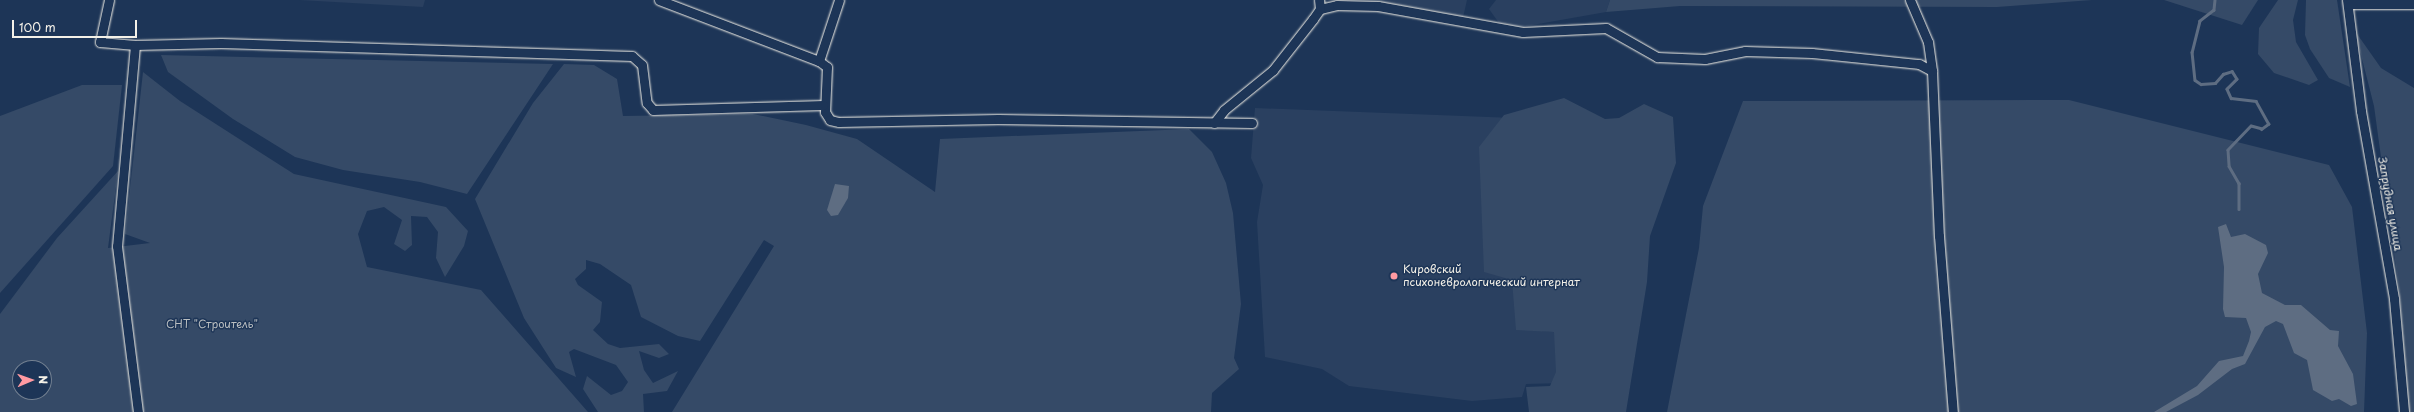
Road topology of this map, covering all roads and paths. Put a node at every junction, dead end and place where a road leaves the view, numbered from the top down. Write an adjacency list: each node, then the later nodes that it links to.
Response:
1 (109, 0): 8 (street)
2 (659, 0): 9 (street)
3 (839, 0): 9 (street)
4 (1910, 0): 10 (street)
5 (2348, 2): 7 (street); 16 (street, Запрудная улица)
6 (1319, 4): 10 (street); 12 (street)
7 (2414, 4)
8 (135, 46): 11 (street); 14 (street)
9 (819, 61): 11 (street)
10 (1932, 72): 15 (street)
11 (824, 105): 12 (street)
12 (1214, 123): 13 (street)
13 (1252, 123)
14 (138, 412)
15 (1953, 412)
16 (2404, 412)

